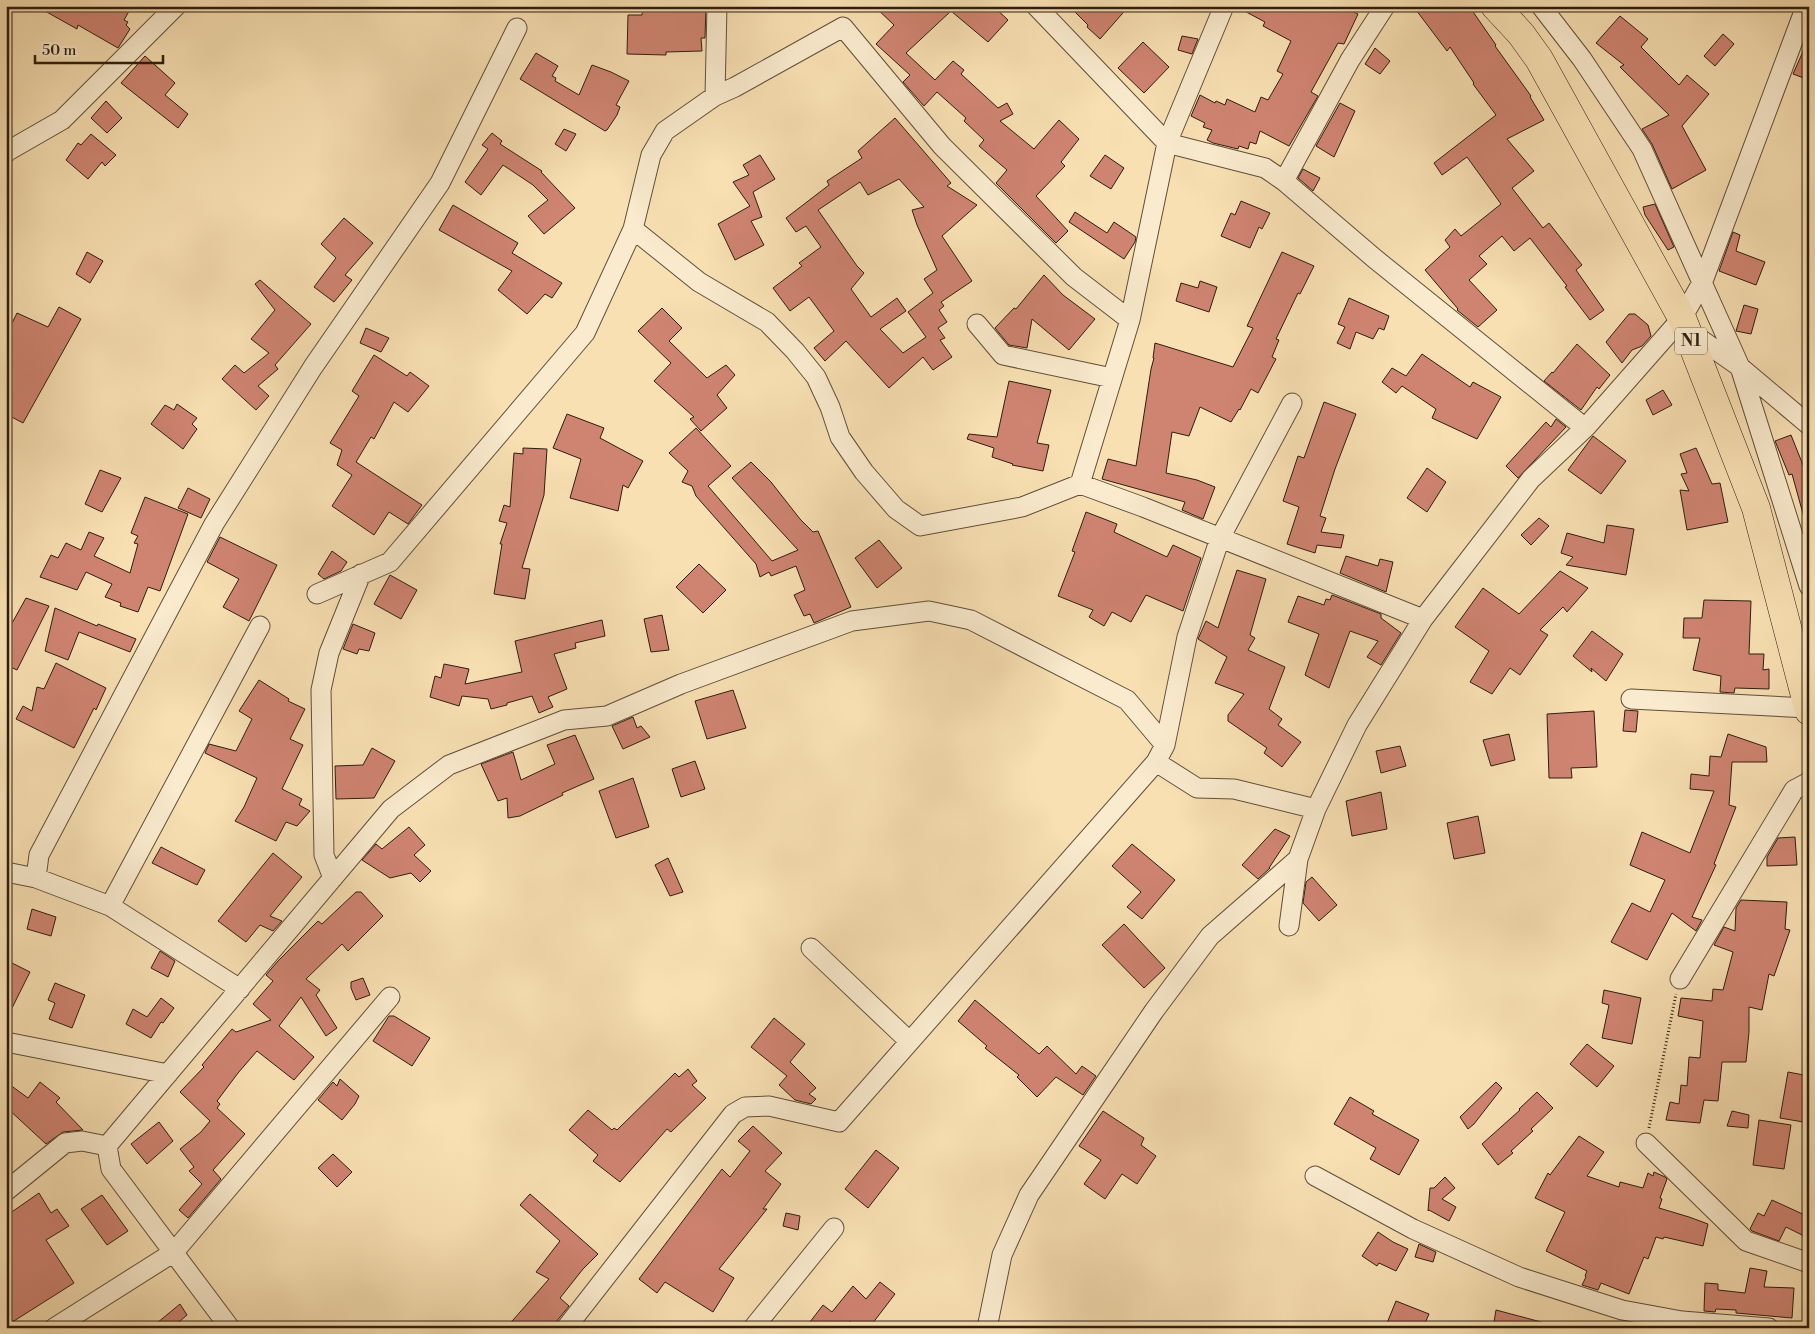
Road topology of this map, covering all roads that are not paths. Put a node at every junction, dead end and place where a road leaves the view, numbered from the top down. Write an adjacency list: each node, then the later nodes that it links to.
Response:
1 (176, 6): 12 (street)
2 (717, 6): 10 (street)
3 (1036, 6): 11 (street)
4 (1224, 6): 11 (street)
5 (1385, 6): 13 (street)
6 (1495, 6): 18 (highway, N1)
7 (1541, 6): 15 (street)
8 (1806, 6): 15 (street)
9 (518, 28): 39 (street)
10 (715, 96): 14 (street); 16 (street)
11 (1167, 144): 13 (street); 16 (street)
12 (6, 154)
13 (1284, 181): 23 (street)
14 (632, 229): 24 (street); 26 (street)
15 (1703, 281): 18 (street); 19 (street)
16 (1130, 320): 20 (street)
17 (977, 324): 20 (street)
18 (1684, 324): 19 (street); 23 (street); 32 (highway, N1)
19 (1740, 367): 22 (street); 27 (street)
20 (1112, 378): 24 (street)
21 (1292, 403): 25 (street)
22 (1809, 425)
23 (1585, 428): 29 (street)
24 (1080, 484): 25 (street)
25 (1220, 538): 29 (street); 33 (street)
26 (361, 574): 28 (street); 40 (street)
27 (1809, 586)
28 (316, 594)
29 (1423, 619): 36 (street)
30 (260, 626): 41 (street)
31 (1631, 699): 32 (street)
32 (1808, 709)
33 (1165, 745): 34 (street); 40 (street)
34 (1156, 762): 36 (street); 47 (street)
35 (1809, 782): 44 (street)
36 (1316, 809): 37 (street)
37 (1298, 859): 42 (street); 61 (street)
38 (6, 872): 39 (street)
39 (36, 878): 41 (street)
40 (333, 878): 45 (street)
41 (110, 906): 45 (street)
42 (1289, 926)
43 (811, 948): 47 (street)
44 (1680, 979)
45 (240, 989): 49 (street)
46 (390, 997): 55 (street)
47 (909, 1041): 59 (street)
48 (6, 1042): 49 (street)
49 (168, 1074): 51 (street)
50 (1646, 1143): 56 (street)
51 (107, 1146): 53 (street); 55 (street)
52 (1315, 1176): 62 (street)
53 (6, 1191)
54 (834, 1228): 60 (street)
55 (174, 1252): 57 (street); 58 (street)
56 (1809, 1262)
57 (54, 1328)
58 (230, 1328)
59 (566, 1328)
60 (753, 1328)
61 (987, 1328)
62 (1769, 1328)

